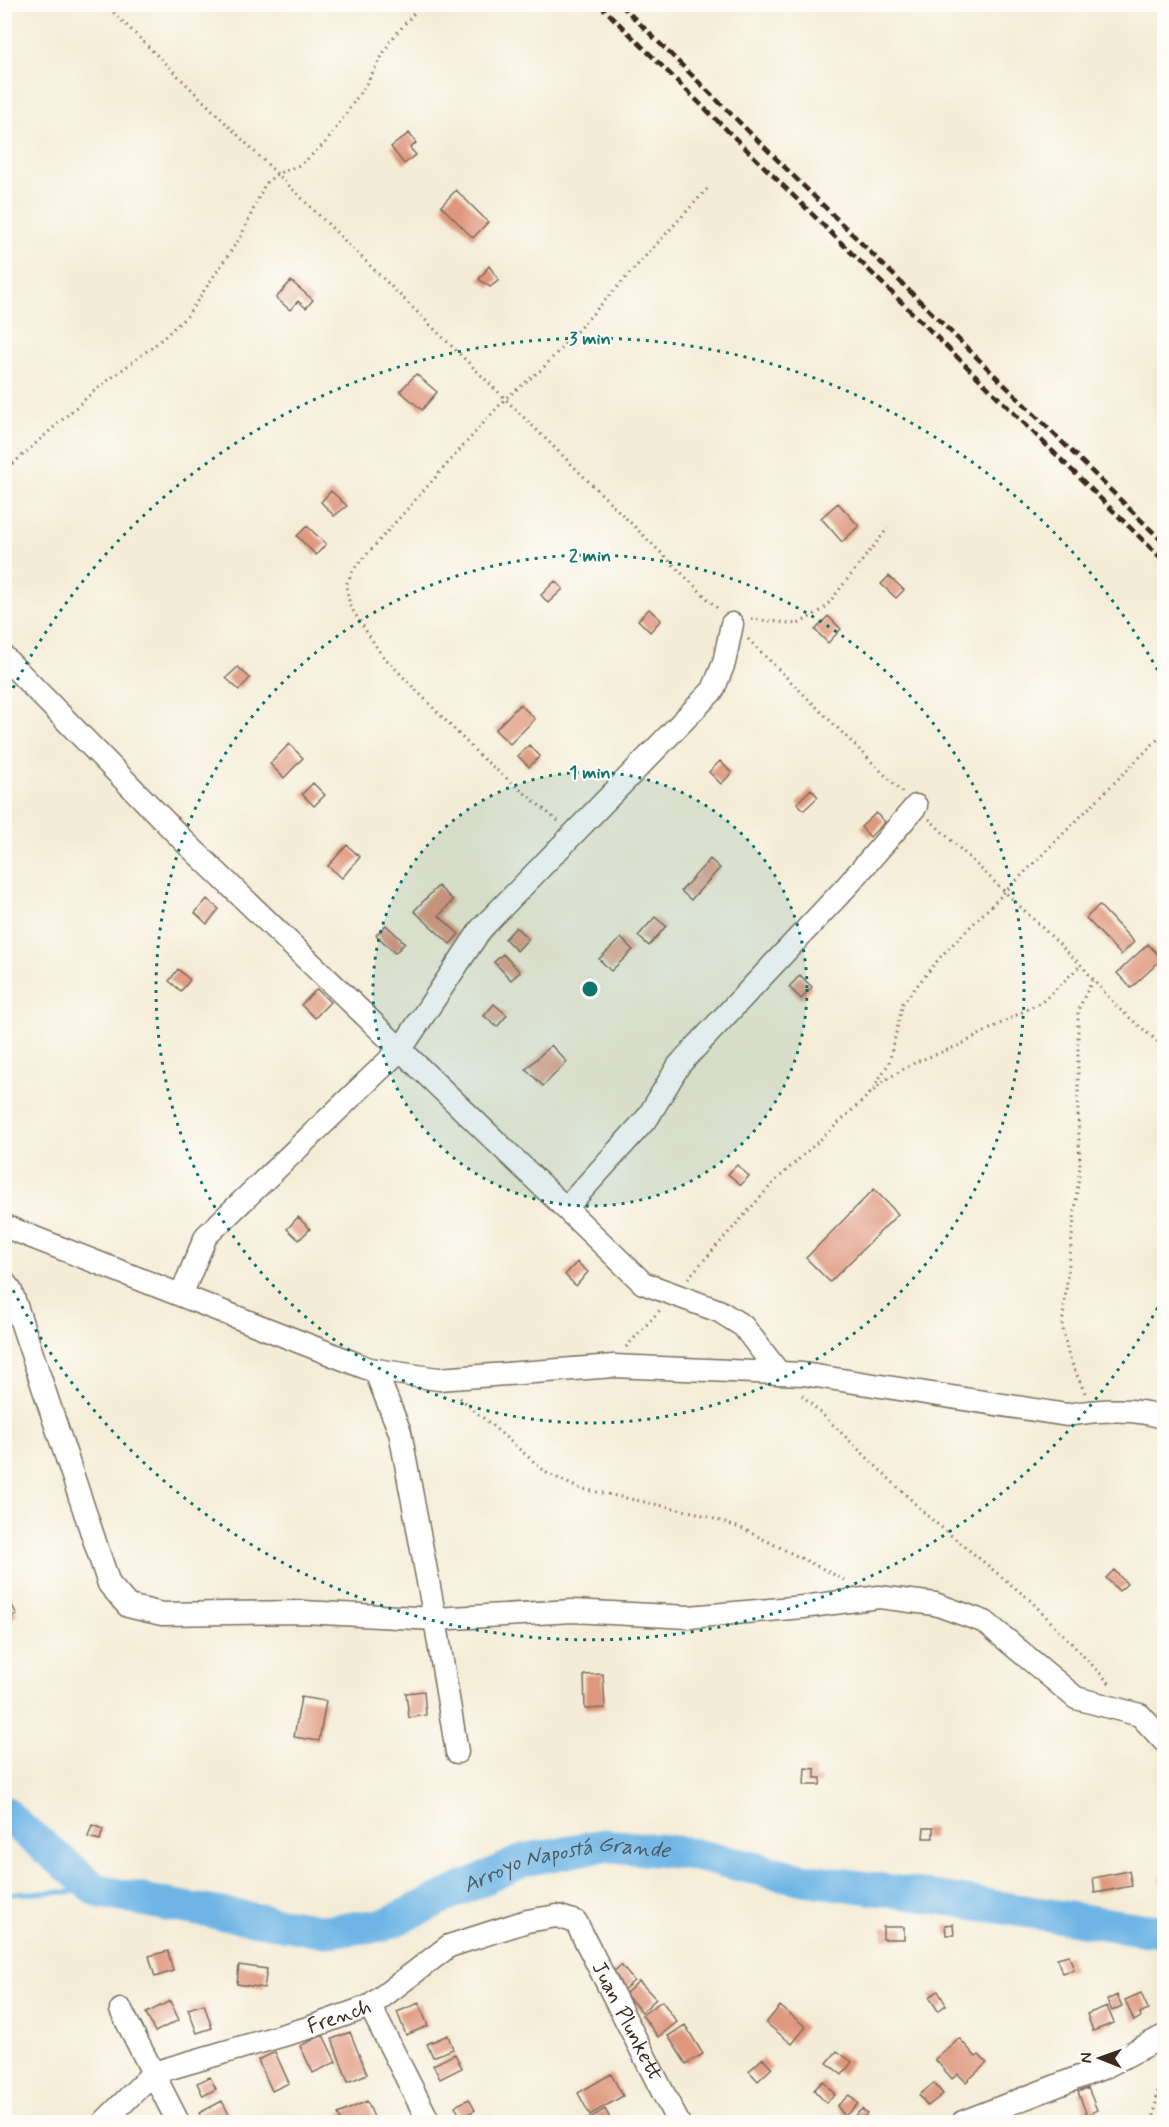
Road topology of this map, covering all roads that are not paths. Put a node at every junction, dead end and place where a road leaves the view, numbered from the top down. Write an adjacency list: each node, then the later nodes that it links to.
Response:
1 (732, 624): 4 (street)
2 (4, 657): 4 (street)
3 (916, 806): 5 (street)
4 (401, 1049): 5 (street); 8 (street)
5 (566, 1208): 10 (street)
6 (4, 1226): 8 (street)
7 (4, 1282): 12 (street)
8 (181, 1295): 9 (street)
9 (375, 1370): 10 (street); 12 (street)
10 (778, 1373): 11 (street)
11 (1164, 1418)
12 (435, 1618): 13 (street); 14 (street)
13 (1164, 1741)
14 (457, 1752)
15 (576, 1922): 16 (street, French); 23 (street, Juan Plunkett)
16 (370, 2006): 19 (street, French); 22 (street)
17 (121, 2010): 19 (street)
18 (1164, 2036): 24 (street)
19 (153, 2073): 20 (street, French); 21 (street)
20 (104, 2122)
21 (178, 2122)
22 (429, 2122)
23 (678, 2122)
24 (963, 2122)

